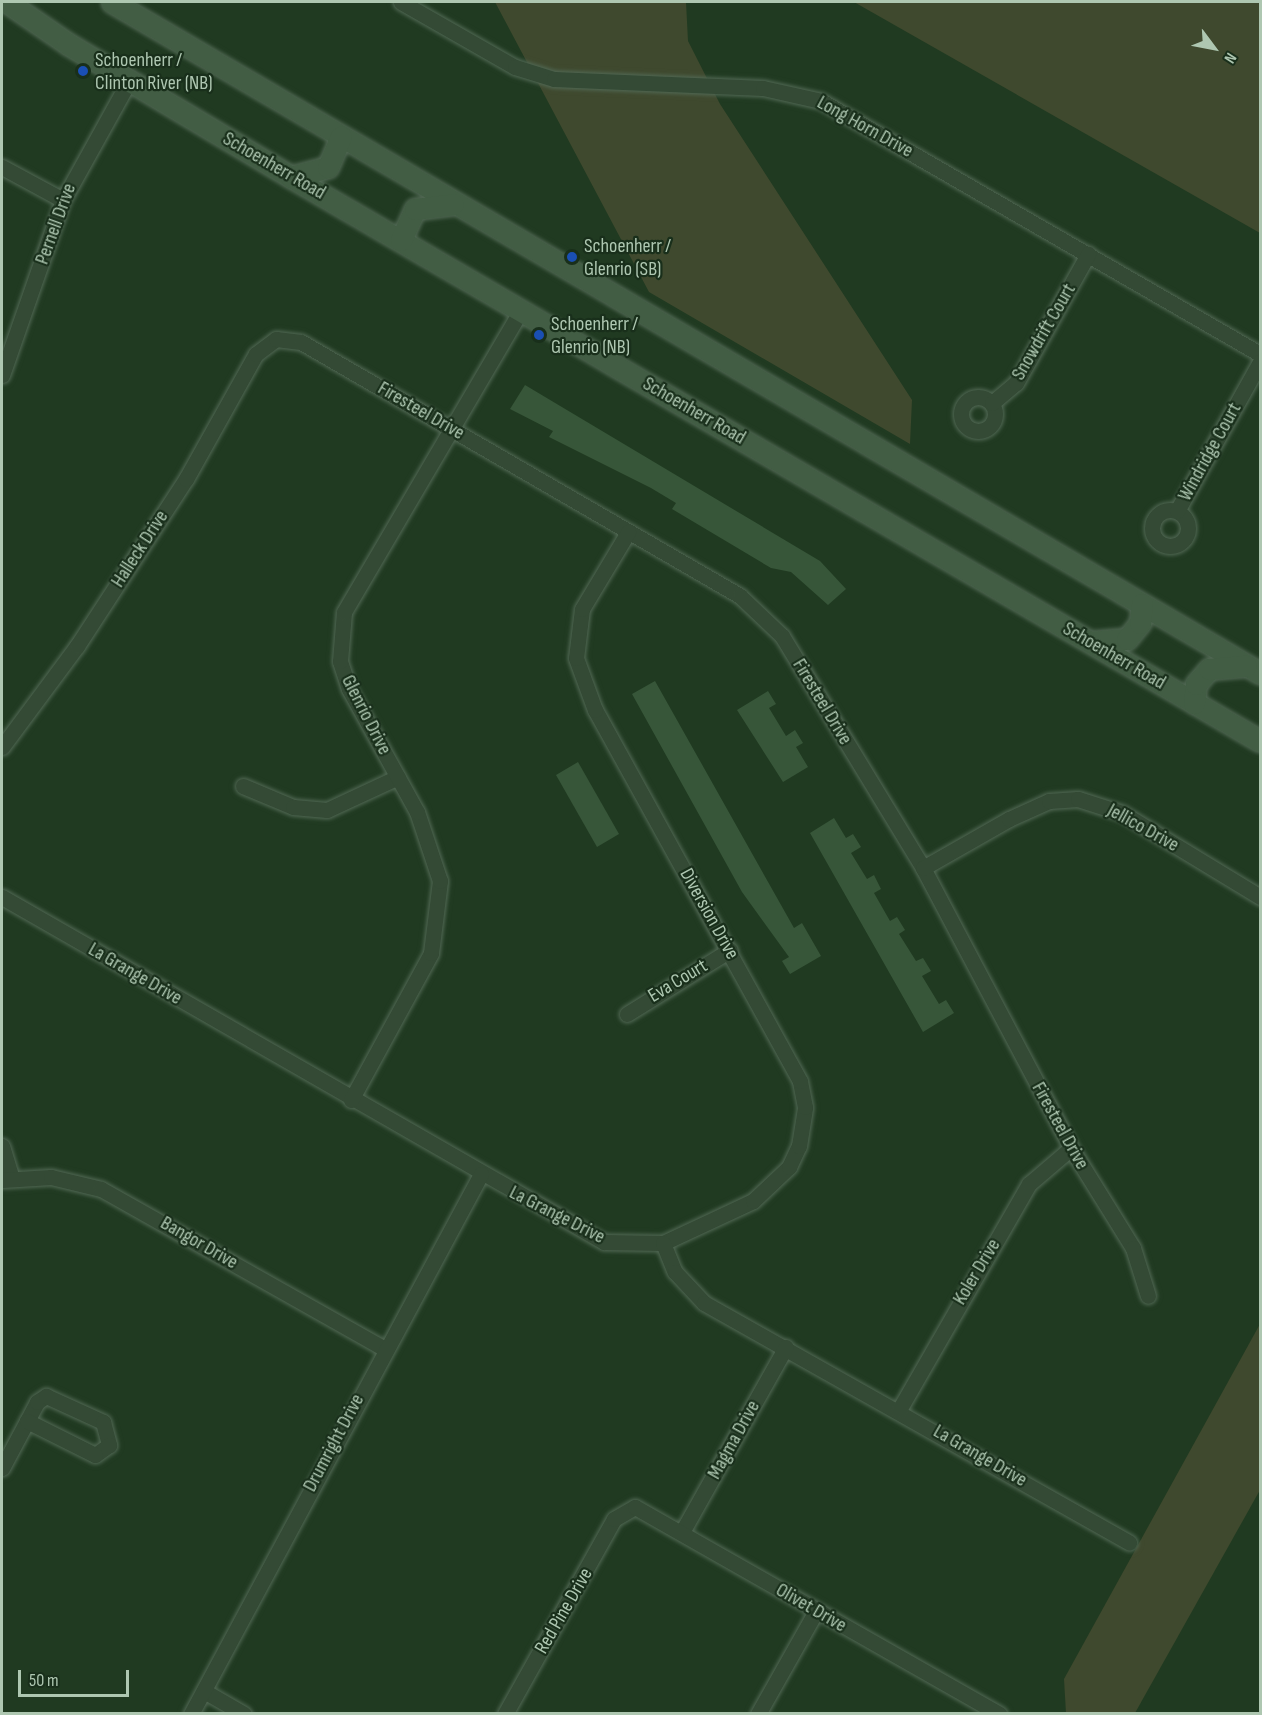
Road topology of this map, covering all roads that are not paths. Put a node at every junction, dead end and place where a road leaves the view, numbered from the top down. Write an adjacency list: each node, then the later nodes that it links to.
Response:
1 (7, 2): 4 (main road, Schoenherr Road)
2 (112, 2): 5 (main road)
3 (401, 2): 11 (street, Long Horn Drive)
4 (129, 81): 7 (main road, Schoenherr Road); 8 (street, Pernell Drive)
5 (341, 137): 7 (main road); 9 (main road)
6 (2, 167): 8 (street)
7 (291, 177): 10 (main road, Schoenherr Road)
8 (63, 200): 16 (street, Pernell Drive)
9 (454, 204): 10 (main road); 21 (main road)
10 (401, 240): 12 (main road, Schoenherr Road)
11 (1088, 254): 14 (street, Long Horn Drive); 17 (street, Snowdrift Court)
12 (521, 310): 18 (street, Glenrio Drive); 22 (main road, Schoenherr Road)
13 (266, 344): 18 (street, Firesteel Drive); 26 (street, Halleck Drive)
14 (1260, 354)
15 (1260, 362): 19 (street, Windridge Court)
16 (2, 375)
17 (992, 403)
18 (451, 428): 20 (street, Firesteel Drive); 27 (street, Glenrio Drive)
19 (1177, 511)
20 (628, 532): 29 (street, Firesteel Drive); 32 (street, Diversion Drive)
21 (1142, 604): 22 (main road); 23 (main road)
22 (1091, 642): 24 (main road, Schoenherr Road)
23 (1255, 670): 24 (main road)
24 (1194, 703): 25 (main road, Schoenherr Road)
25 (1260, 741)
26 (2, 747)
27 (398, 777): 28 (street); 34 (street, Glenrio Drive)
28 (243, 786)
29 (923, 868): 31 (street, Jellico Drive); 36 (street, Firesteel Drive)
30 (2, 897): 34 (street, La Grange Drive)
31 (1260, 897)
32 (730, 950): 33 (street, Eva Court); 39 (street, Diversion Drive)
33 (627, 1014)
34 (351, 1100): 37 (street, La Grange Drive)
35 (2, 1146): 38 (street)
36 (1071, 1148): 40 (street, Firesteel Drive); 43 (street, Koler Drive)
37 (481, 1174): 39 (street, La Grange Drive); 42 (street, Drumright Drive)
38 (6, 1178): 42 (street, Bangor Drive)
39 (663, 1243): 41 (street, La Grange Drive)
40 (1148, 1296)
41 (786, 1347): 43 (street, La Grange Drive); 47 (street, Magma Drive)
42 (385, 1348): 50 (street, Drumright Drive)
43 (899, 1410): 48 (street, La Grange Drive)
44 (27, 1420): 44 (street); 45 (street)
45 (2, 1468)
46 (623, 1510): 47 (street, Olivet Drive); 54 (street, Red Pine Drive)
47 (682, 1532): 49 (street, Olivet Drive)
48 (1129, 1542)
49 (816, 1611): 51 (street, Olivet Drive); 55 (street)
50 (204, 1691): 52 (street, Drumright Drive); 53 (street)
51 (993, 1712)
52 (191, 1713)
53 (244, 1713)
54 (505, 1713)
55 (758, 1713)

